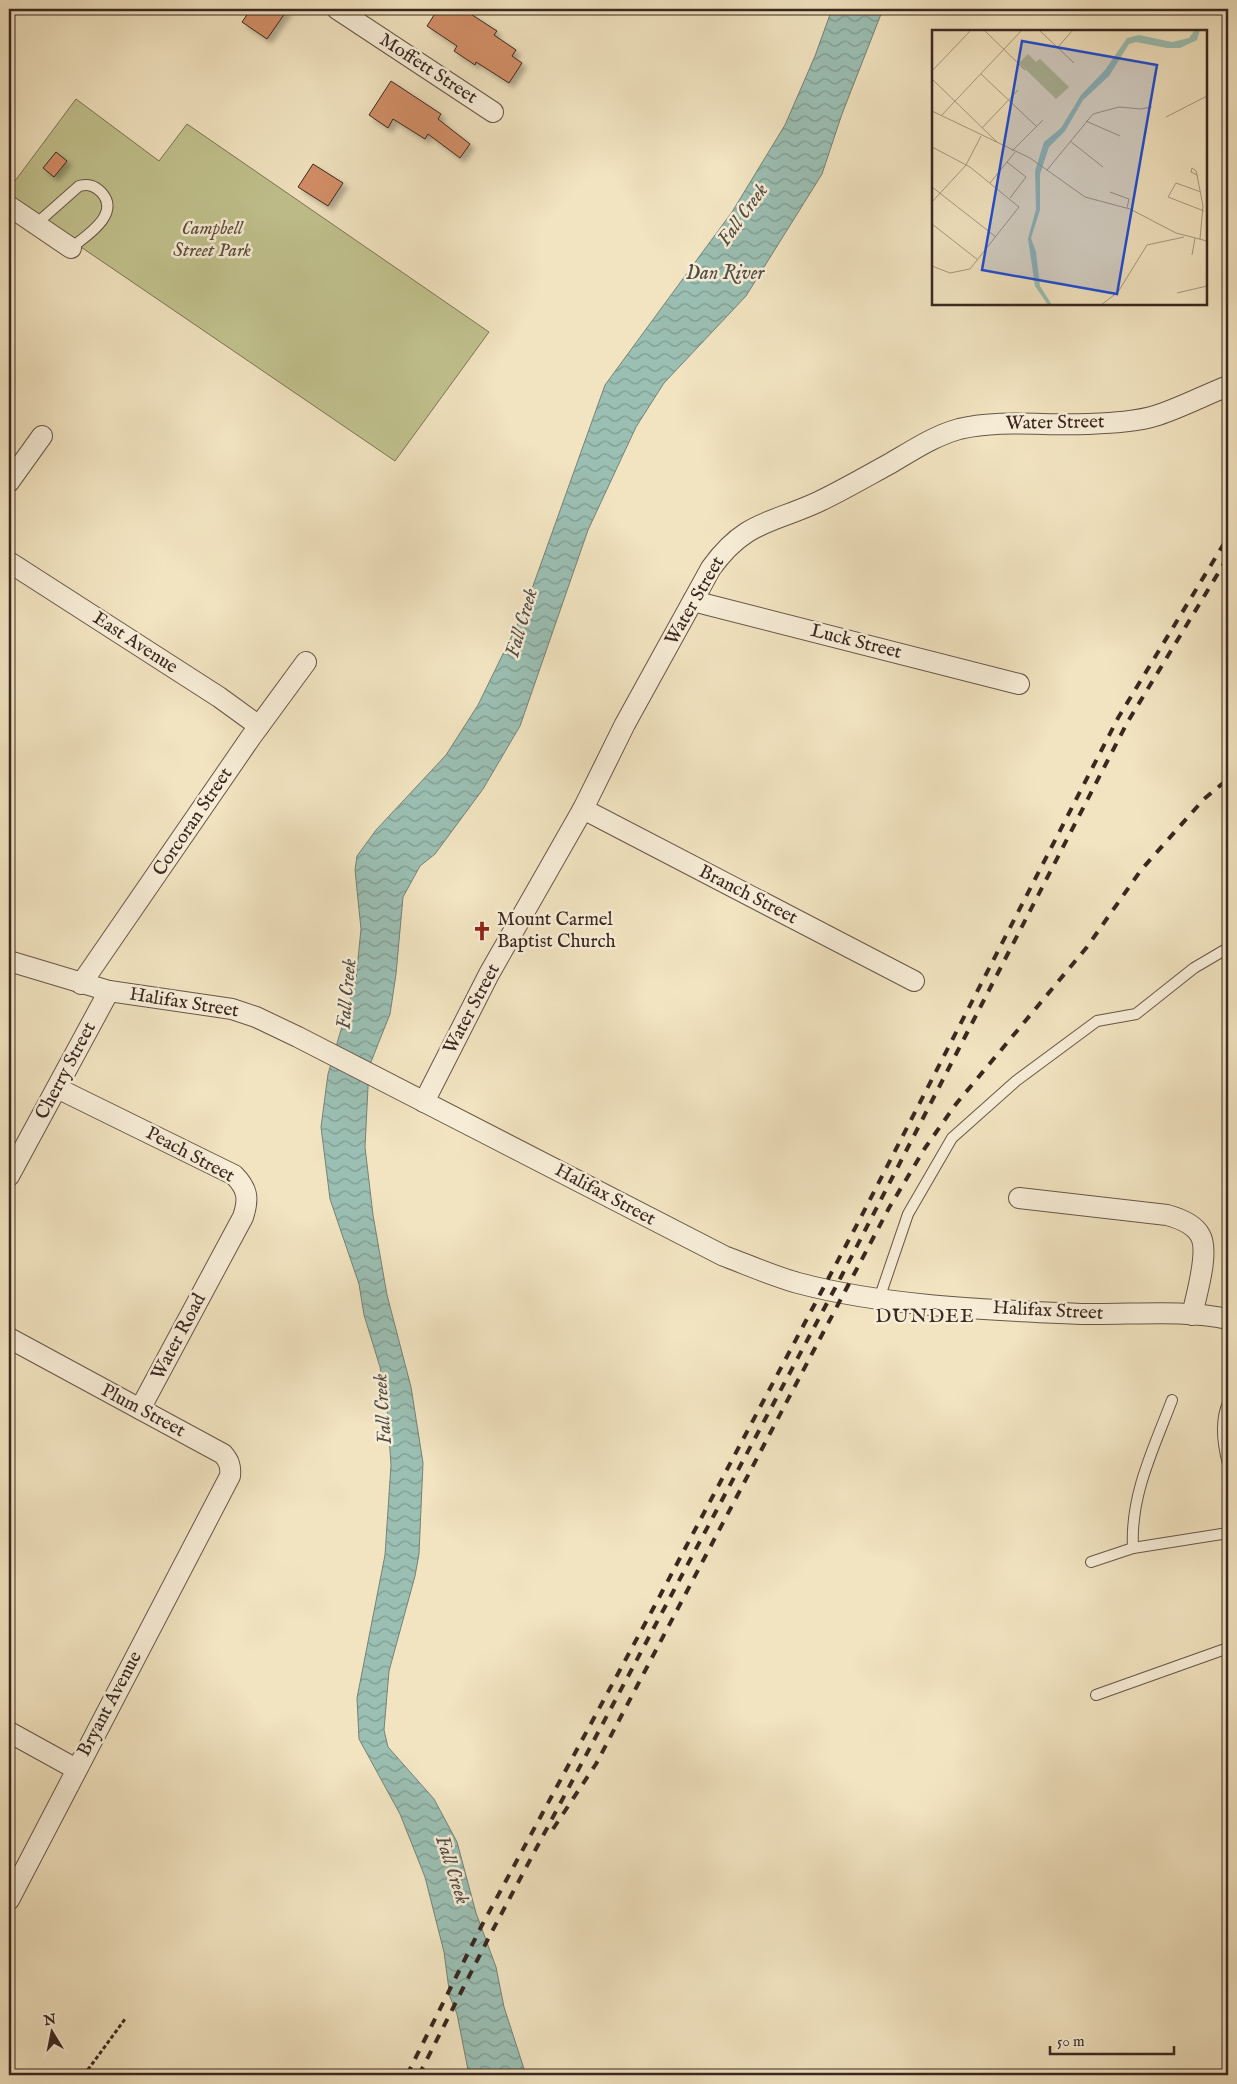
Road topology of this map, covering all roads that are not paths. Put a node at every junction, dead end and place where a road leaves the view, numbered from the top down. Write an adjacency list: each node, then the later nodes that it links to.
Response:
1 (337, 9): 2 (street, Moffett Street)
2 (493, 112)
3 (9, 206): 4 (street)
4 (36, 224): 5 (street); 5 (lane)
5 (71, 248)
6 (1228, 386): 10 (street, Water Street)
7 (42, 436): 8 (street)
8 (9, 482)
9 (9, 562): 13 (street, East Avenue)
10 (693, 601): 12 (street, Luck Street); 14 (street, Water Street)
11 (306, 662): 13 (street, Corcoran Street)
12 (1019, 684)
13 (259, 726): 18 (street, Corcoran Street)
14 (583, 809): 17 (street, Branch Street); 21 (street, Water Street)
15 (1228, 948): 25 (lane)
16 (9, 961): 18 (street, Halifax Street)
17 (914, 981)
18 (81, 984): 19 (street, Halifax Street)
19 (109, 991): 20 (street, Cherry Street); 21 (street, Halifax Street)
20 (57, 1088): 22 (street, Cherry Street); 24 (street, Peach Street)
21 (424, 1102): 25 (street, Halifax Street)
22 (9, 1176)
23 (1019, 1198): 26 (street)
24 (218, 1264): 31 (street, Water Road)
25 (879, 1299): 26 (street, Halifax Street)
26 (1192, 1315): 27 (street, Halifax Street)
27 (1228, 1319)
28 (9, 1338): 31 (street, Plum Street)
29 (1172, 1400): 35 (lane)
30 (1228, 1403): 32 (lane)
31 (140, 1409): 33 (street, Plum Street)
32 (1228, 1464)
33 (212, 1509): 40 (street, Bryant Avenue)
34 (1228, 1533): 35 (lane)
35 (1134, 1548): 36 (lane)
36 (1091, 1562)
37 (1228, 1648): 38 (lane)
38 (1096, 1695)
39 (9, 1732): 40 (street)
40 (76, 1769): 41 (street, Bryant Avenue)
41 (9, 1900)

